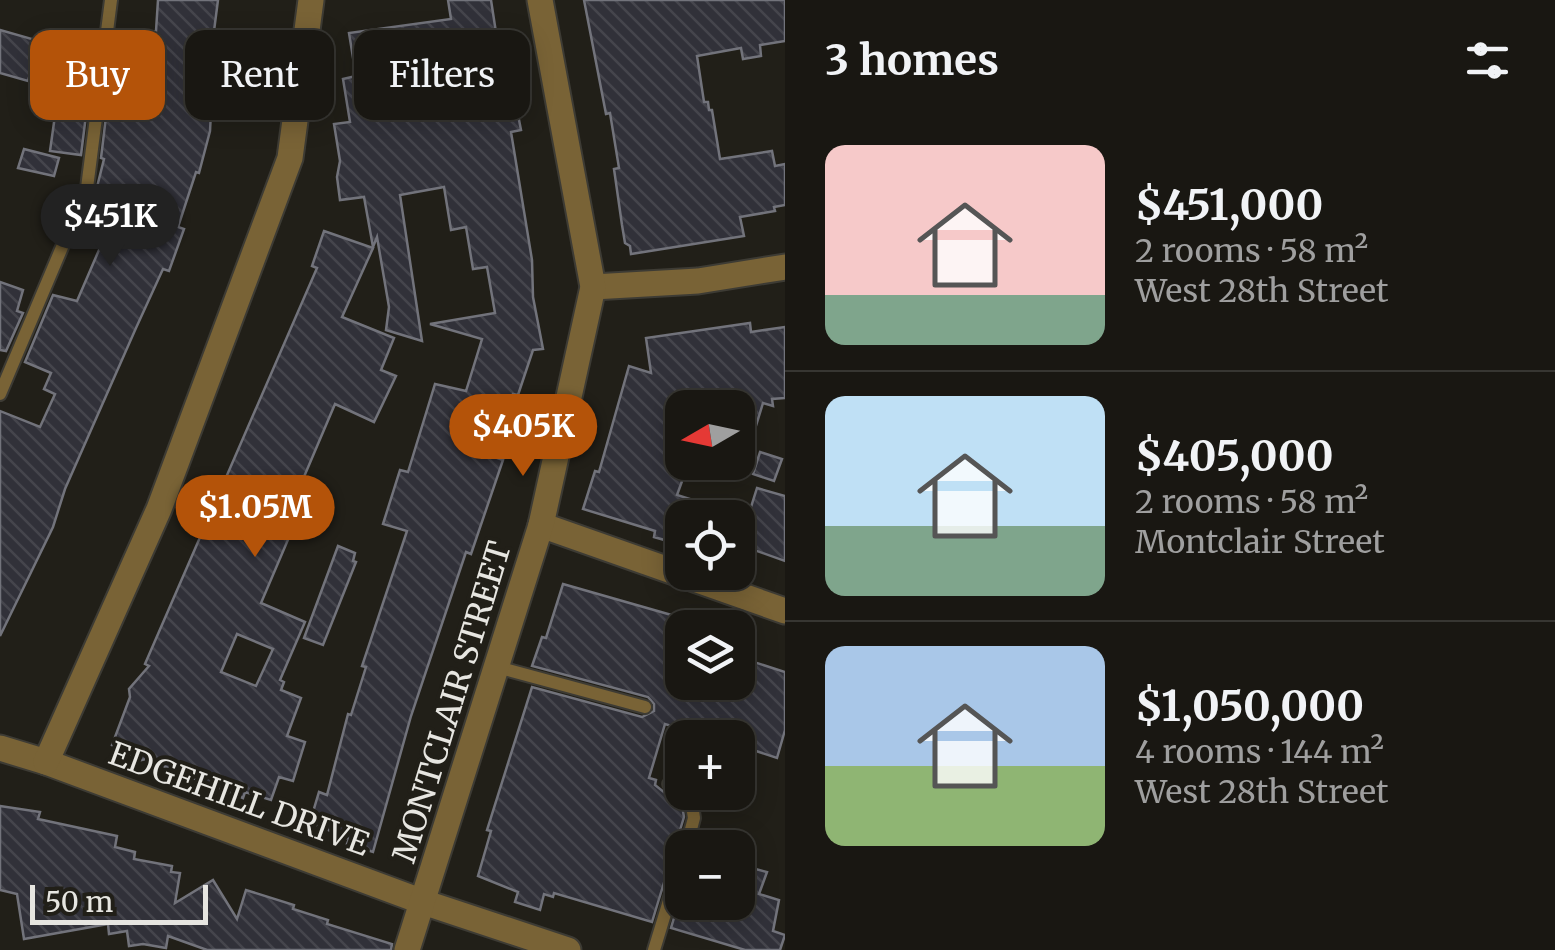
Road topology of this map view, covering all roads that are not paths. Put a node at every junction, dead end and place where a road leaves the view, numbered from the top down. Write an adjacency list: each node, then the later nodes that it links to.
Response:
1 (111, 0): 6 (lane)
2 (310, 0): 12 (street)
3 (540, 0): 5 (street, MONTCLAIR STREET)
4 (785, 268): 5 (street)
5 (592, 286): 7 (street, MONTCLAIR STREET)
6 (0, 394)
7 (542, 526): 8 (street); 9 (street, MONTCLAIR STREET)
8 (785, 611)
9 (497, 666): 10 (lane); 13 (street, MONTCLAIR STREET)
10 (645, 707)
11 (0, 748): 12 (street, EDGEHILL DRIVE)
12 (46, 762): 13 (street, EDGEHILL DRIVE)
13 (423, 902): 15 (street, MONTCLAIR STREET); 16 (street, EDGEHILL DRIVE)
14 (665, 914): 17 (lane)
15 (407, 950)
16 (568, 950)
17 (654, 950)

